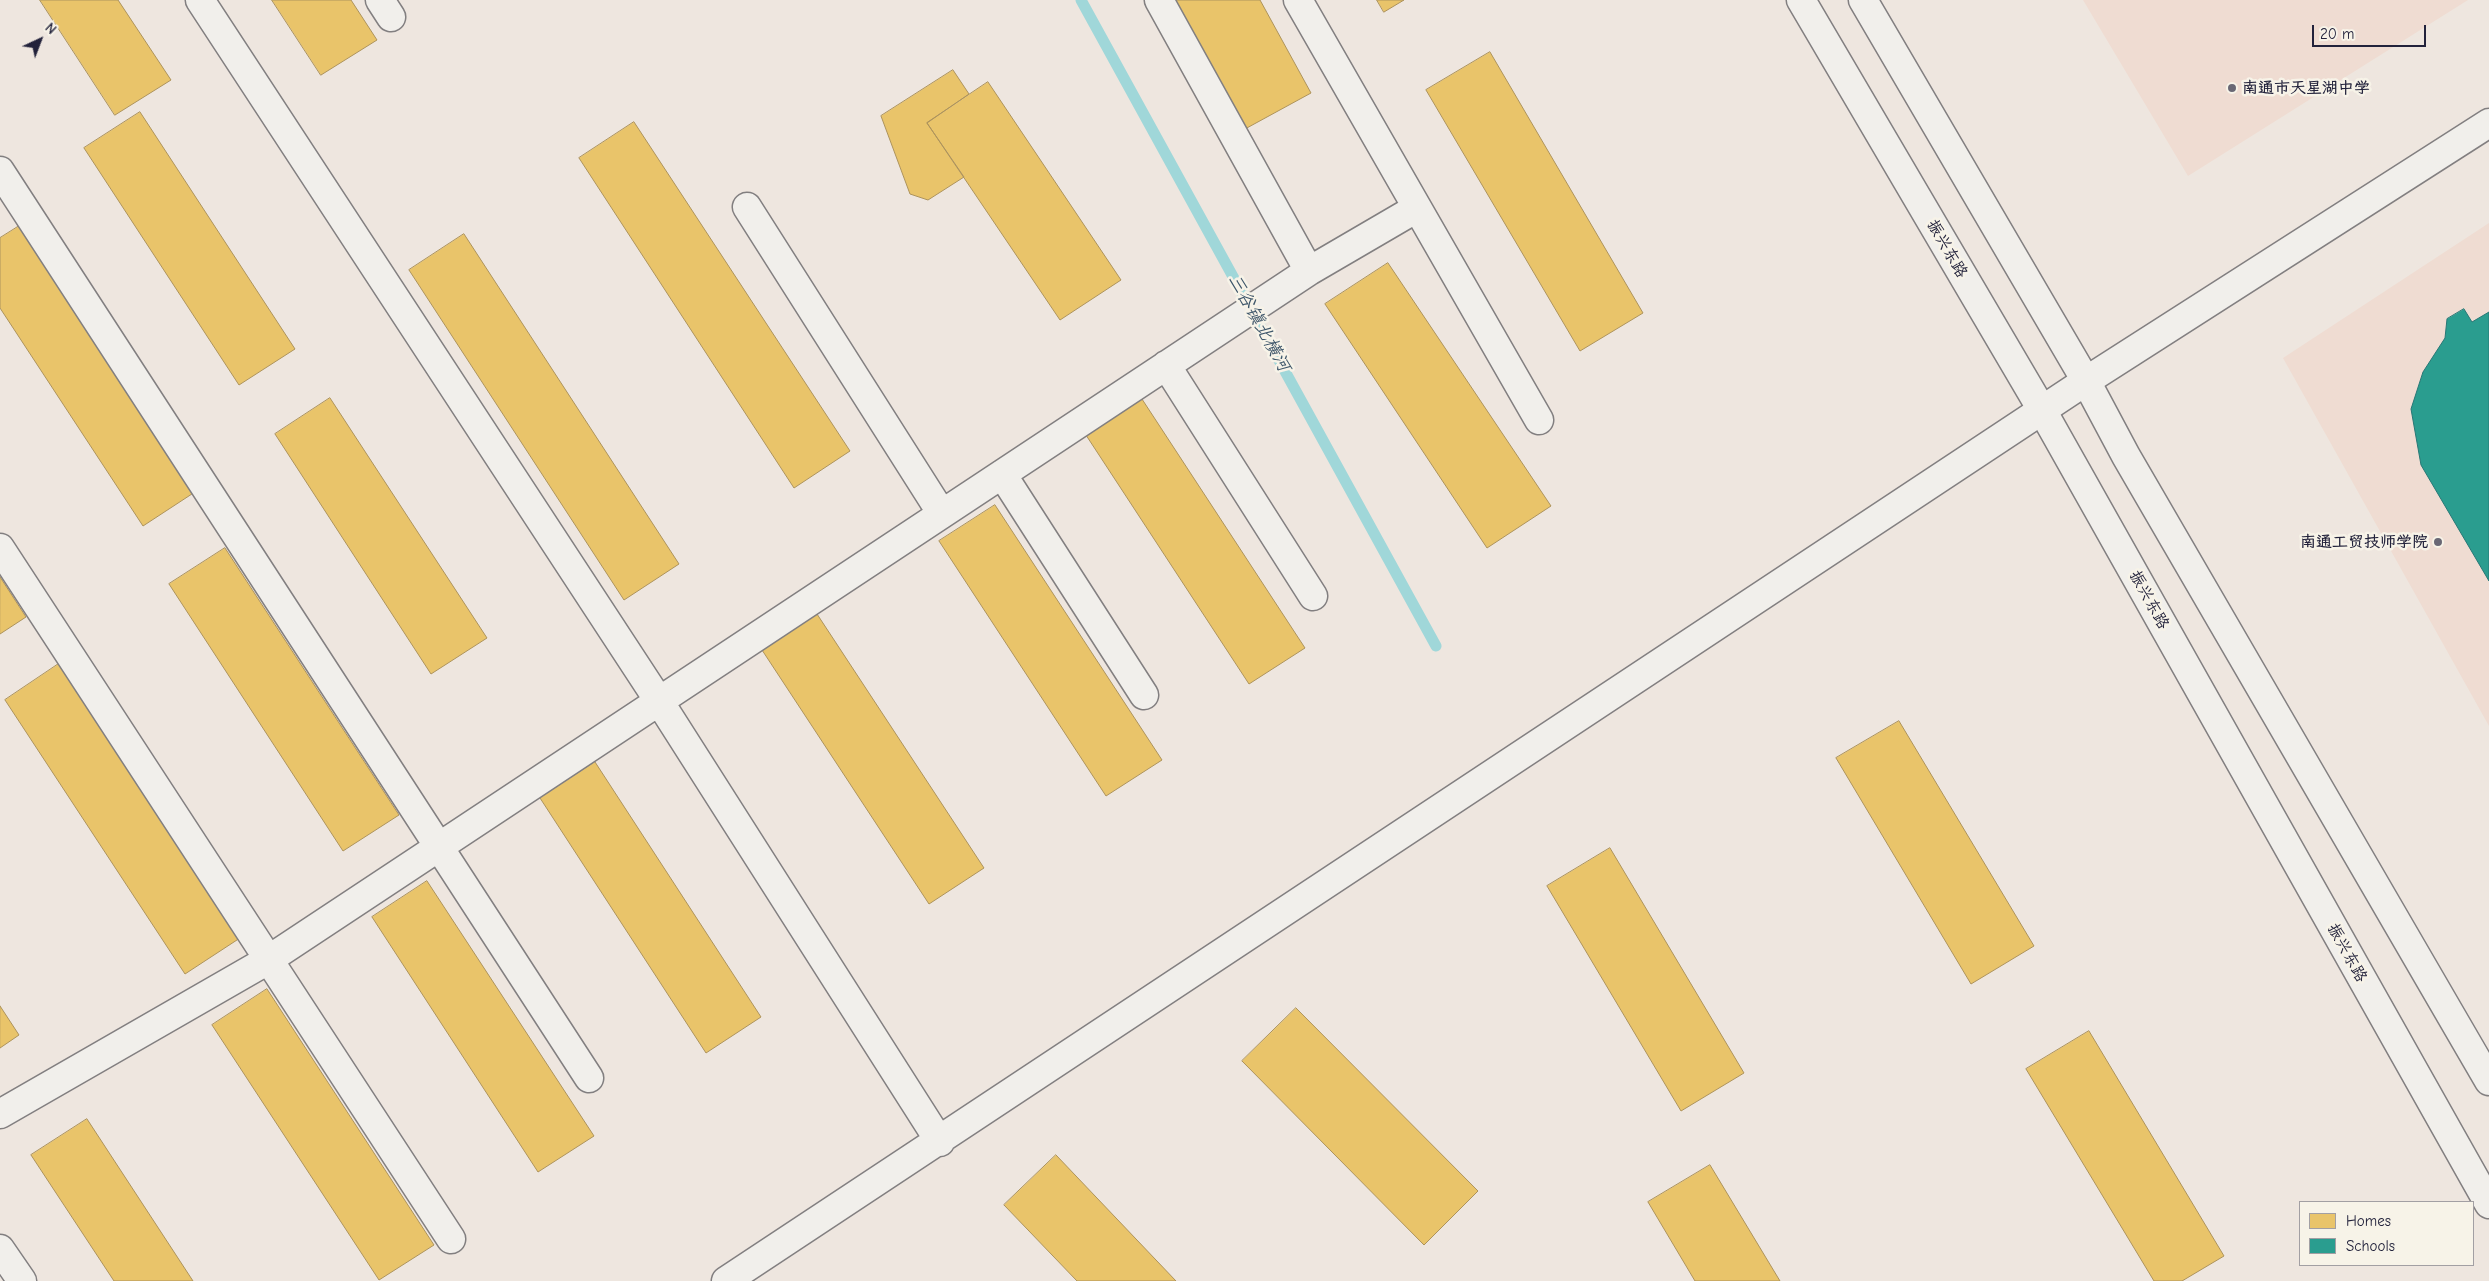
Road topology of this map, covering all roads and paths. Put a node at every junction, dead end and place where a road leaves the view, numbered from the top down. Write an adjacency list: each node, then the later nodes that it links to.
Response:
1 (200, 0): 20 (street)
2 (1159, 0): 10 (street)
3 (1298, 0): 9 (street)
4 (1801, 0): 13 (street, 振兴东路)
5 (1863, 0): 12 (street)
6 (2489, 122): 12 (street)
7 (0, 171): 21 (street)
8 (747, 207): 16 (street)
9 (1417, 208): 10 (street); 14 (street)
10 (1309, 271): 11 (street)
11 (1166, 365): 15 (street); 18 (street)
12 (2086, 381): 13 (street); 24 (street)
13 (2042, 410): 26 (street); 27 (street, 振兴东路)
14 (1539, 420)
15 (1002, 474): 16 (street); 19 (street)
16 (942, 514): 20 (street)
17 (0, 548): 22 (street)
18 (1313, 596)
19 (1144, 695)
20 (659, 701): 21 (street); 26 (street)
21 (438, 847): 22 (street); 23 (street)
22 (268, 960): 25 (street); 28 (street)
23 (588, 1078)
24 (2489, 1081)
25 (0, 1114)
26 (940, 1142): 31 (street)
27 (2489, 1204)
28 (451, 1238)
29 (0, 1249): 30 (street)
30 (22, 1281)
31 (726, 1281)

